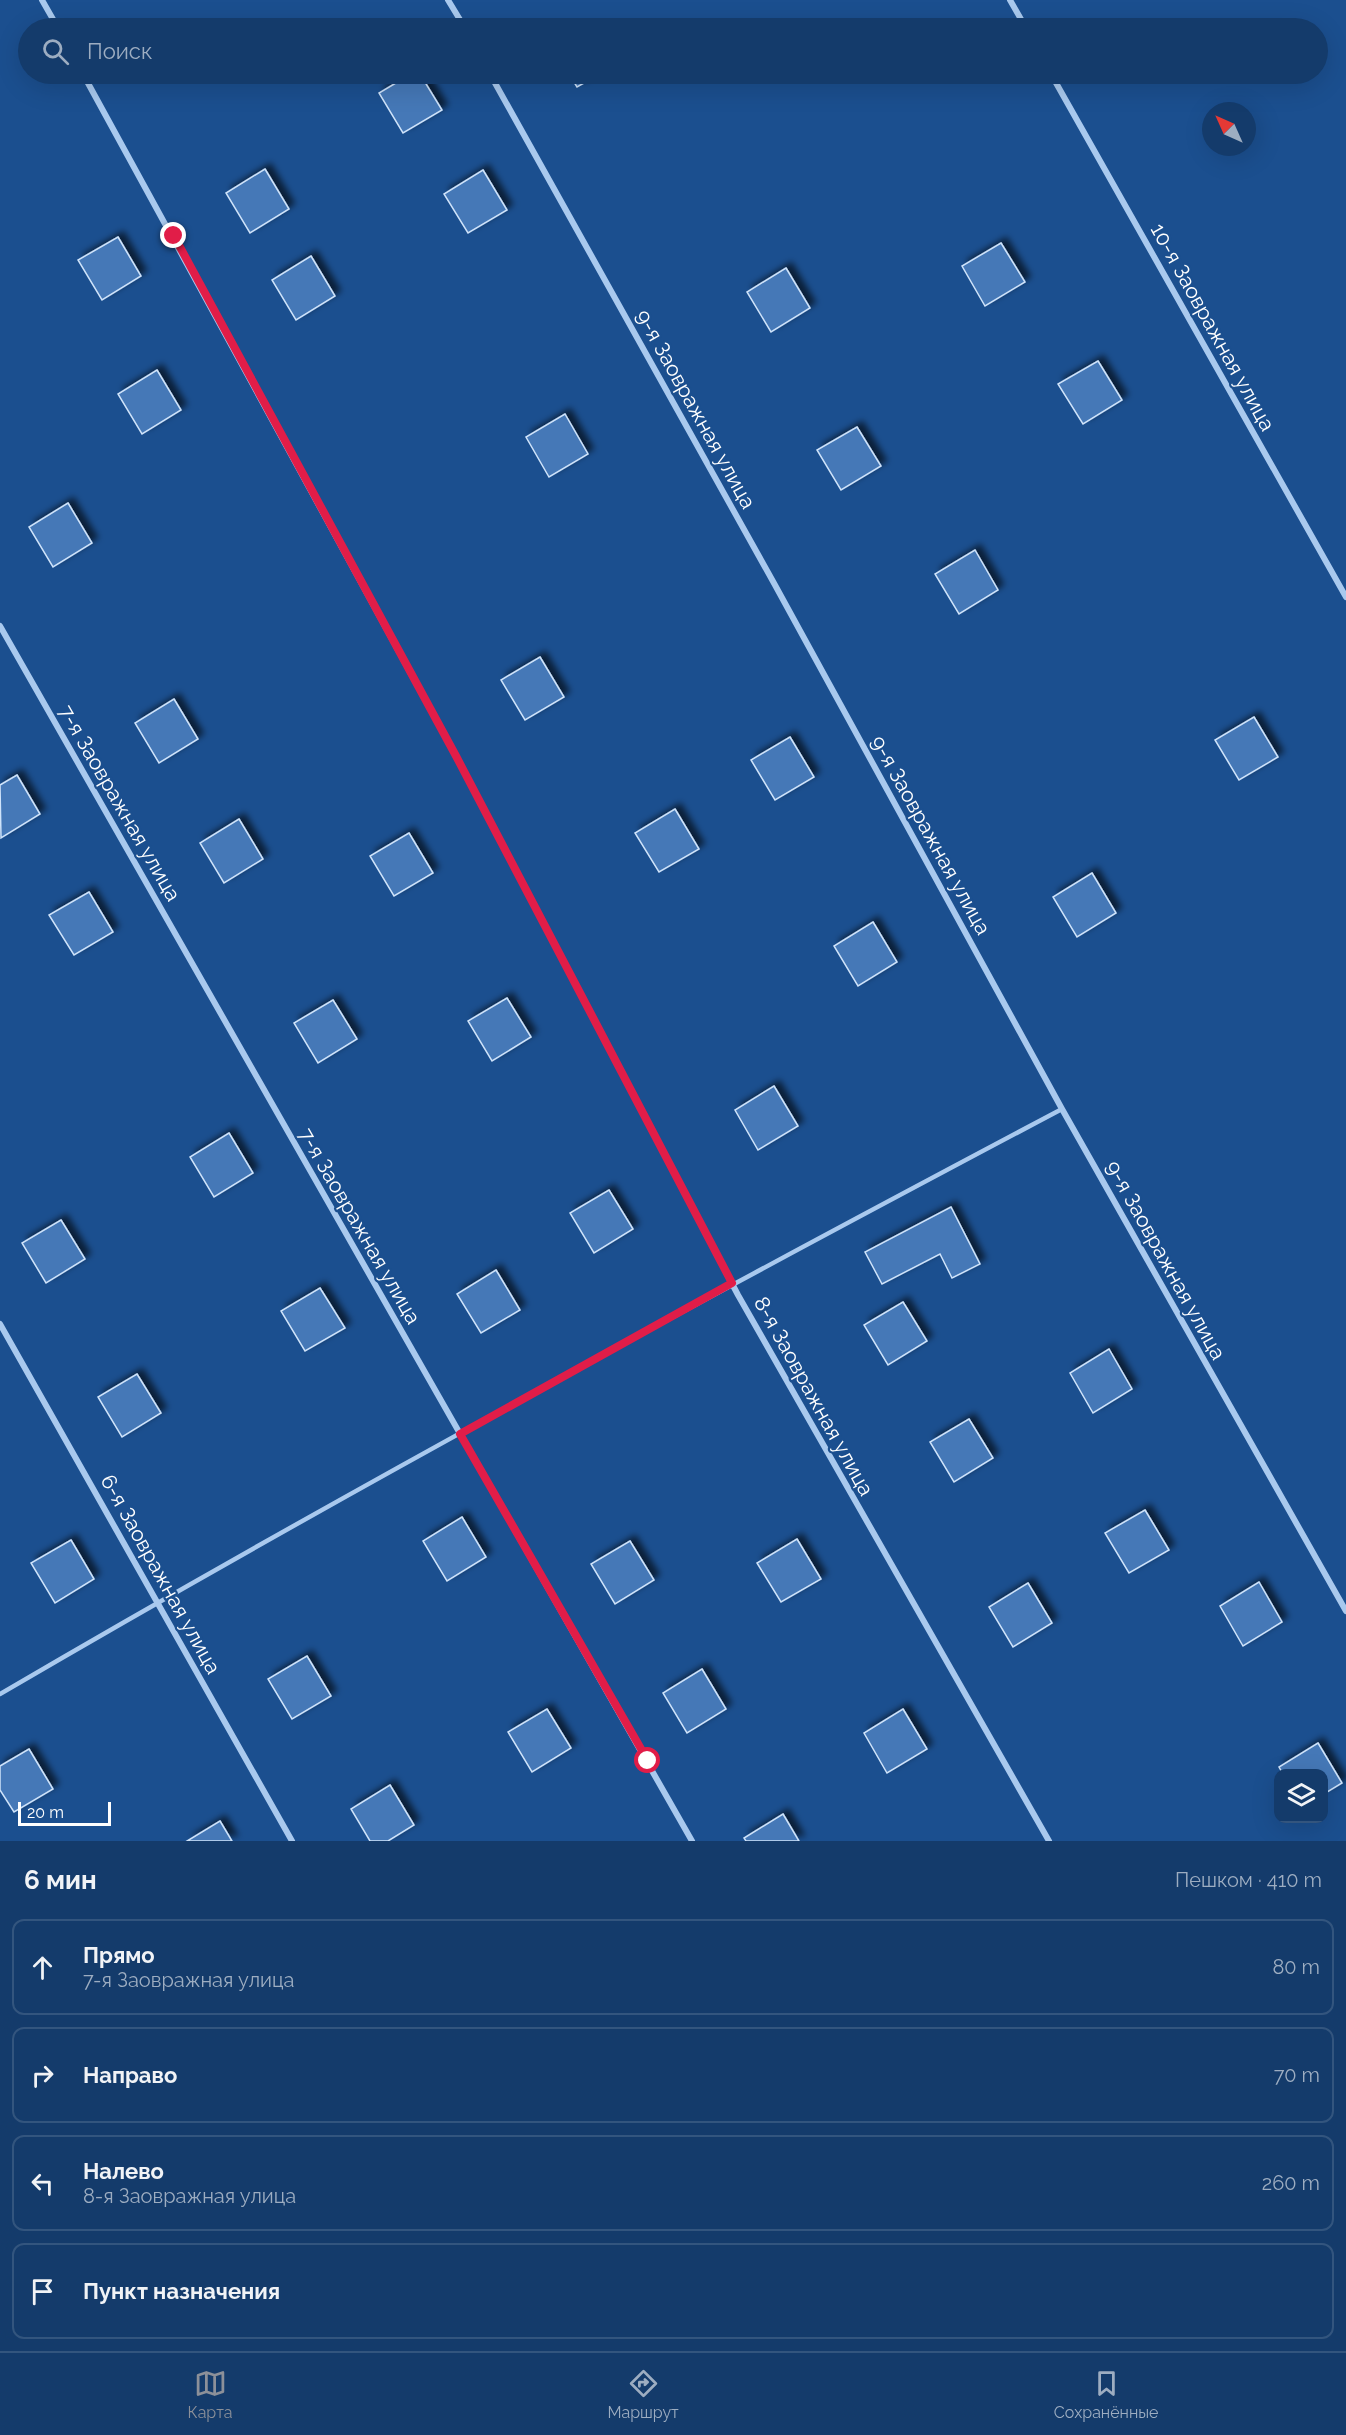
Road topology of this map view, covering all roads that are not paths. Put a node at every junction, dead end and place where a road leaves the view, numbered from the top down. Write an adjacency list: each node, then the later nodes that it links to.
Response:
1 (42, 0): 4 (street)
2 (448, 0): 5 (street)
3 (1010, 0): 6 (street)
4 (52, 18)
5 (459, 18)
6 (1020, 18)
7 (88, 84): 13 (street, 8-я Заовражная улица)
8 (496, 84): 12 (street, 9-я Заовражная улица)
9 (1057, 84): 10 (street, 10-я Заовражная улица)
10 (1346, 597)
11 (0, 626): 15 (street, 7-я Заовражная улица)
12 (1062, 1110): 13 (lane); 17 (street, 9-я Заовражная улица)
13 (732, 1283): 15 (lane); 21 (street, 8-я Заовражная улица)
14 (0, 1324): 16 (street, 6-я Заовражная улица)
15 (460, 1434): 16 (lane); 20 (street, 7-я Заовражная улица)
16 (157, 1602): 18 (lane); 19 (street, 6-я Заовражная улица)
17 (1346, 1611)
18 (0, 1694)
19 (292, 1841)
20 (692, 1841)
21 (1049, 1841)

